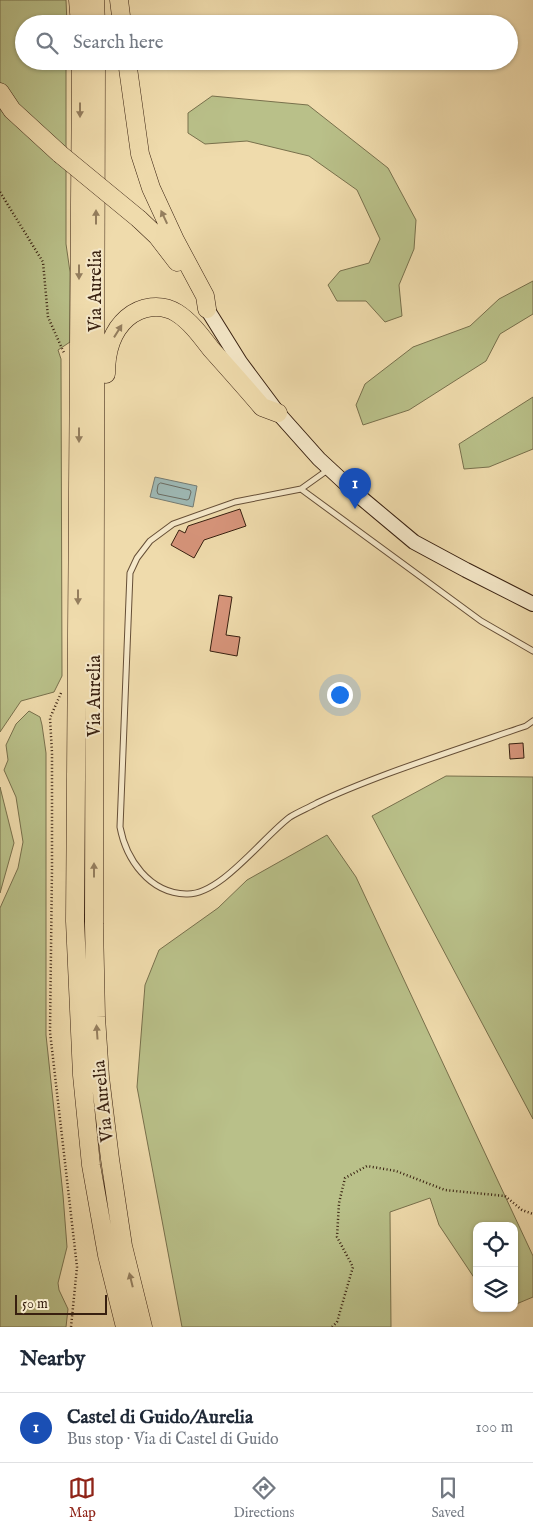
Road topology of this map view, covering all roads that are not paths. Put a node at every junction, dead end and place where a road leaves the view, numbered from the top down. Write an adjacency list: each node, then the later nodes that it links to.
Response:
1 (78, 0): 4 (highway)
2 (95, 0): 5 (highway)
3 (119, 0): 6 (highway)
4 (79, 15)
5 (96, 15)
6 (121, 15)
7 (80, 70): 19 (highway, Via Aurelia, one-way to 19)
8 (96, 70): 17 (highway, Via Aurelia, one-way to 8)
9 (128, 70): 11 (highway, one-way to 9)
10 (0, 92): 11 (highway, bridge)
11 (207, 309): 12 (street)
12 (278, 413): 13 (street); 17 (highway, one-way to 12)
13 (329, 469): 14 (lane); 15 (street)
14 (300, 489): 16 (lane); 18 (lane)
15 (533, 604)
16 (533, 651)
17 (96, 655): 20 (highway, Via Aurelia, one-way to 17)
18 (533, 721)
19 (125, 1327)
20 (143, 1327)

